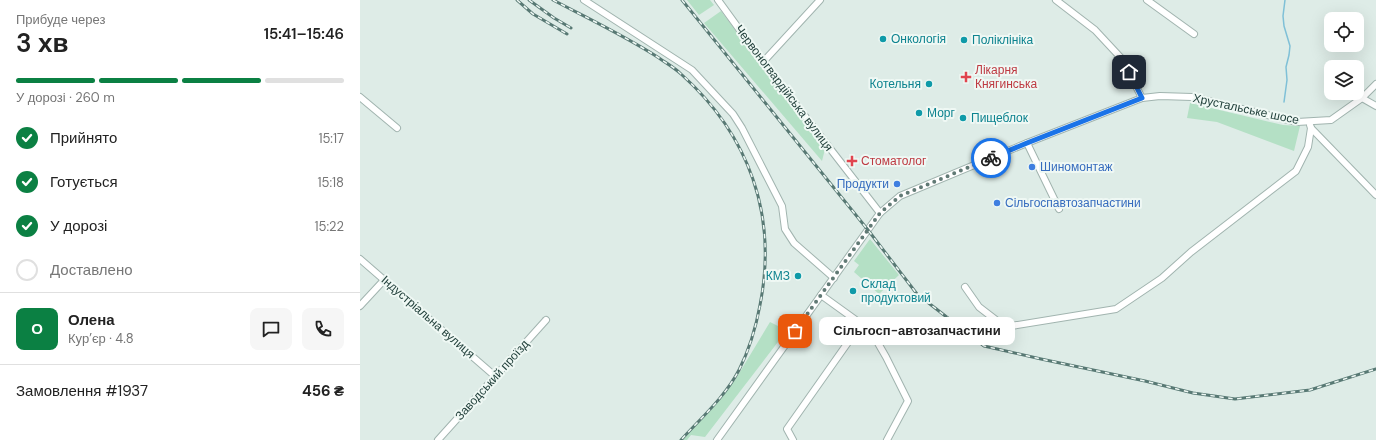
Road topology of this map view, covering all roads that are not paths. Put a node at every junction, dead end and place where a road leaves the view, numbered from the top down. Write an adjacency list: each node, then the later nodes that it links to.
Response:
1 (584, 0): 23 (street)
2 (718, 0): 7 (street, Червоногвардійська вулиця)
3 (820, 0): 7 (street)
4 (1056, 0): 11 (street)
5 (1147, 0): 6 (street)
6 (1194, 34)
7 (763, 62): 21 (street, Червоногвардійська вулиця)
8 (1376, 84): 9 (street, Хрустальське шосе)
9 (1364, 96)
10 (360, 97): 16 (street)
11 (1142, 98): 15 (street, Хрустальське шосе); 18 (street, Хрустальське шосе)
12 (1364, 99): 14 (street)
13 (1359, 100): 15 (street, Хрустальське шосе)
14 (1376, 106)
15 (1309, 121): 17 (street)
16 (397, 128)
17 (1311, 128): 19 (street); 25 (street)
18 (1027, 143): 20 (street); 21 (street, Хрустальське шосе)
19 (1376, 195)
20 (1059, 209)
21 (880, 213): 23 (street, Хрустальське шосе)
22 (360, 259): 24 (street, Індустріальна вулиця)
23 (834, 278): 26 (street, Хрустальське шосе)
24 (385, 279): 27 (street); 30 (street, Індустріальна вулиця)
25 (965, 286)
26 (821, 295): 29 (street); 32 (street, Хрустальське шосе)
27 (360, 306)
28 (546, 320): 30 (street, Заводський проїзд)
29 (861, 324): 33 (street); 34 (street)
30 (496, 376): 31 (street, Заводський проїзд)
31 (438, 440)
32 (717, 440)
33 (793, 440)
34 (887, 440)

